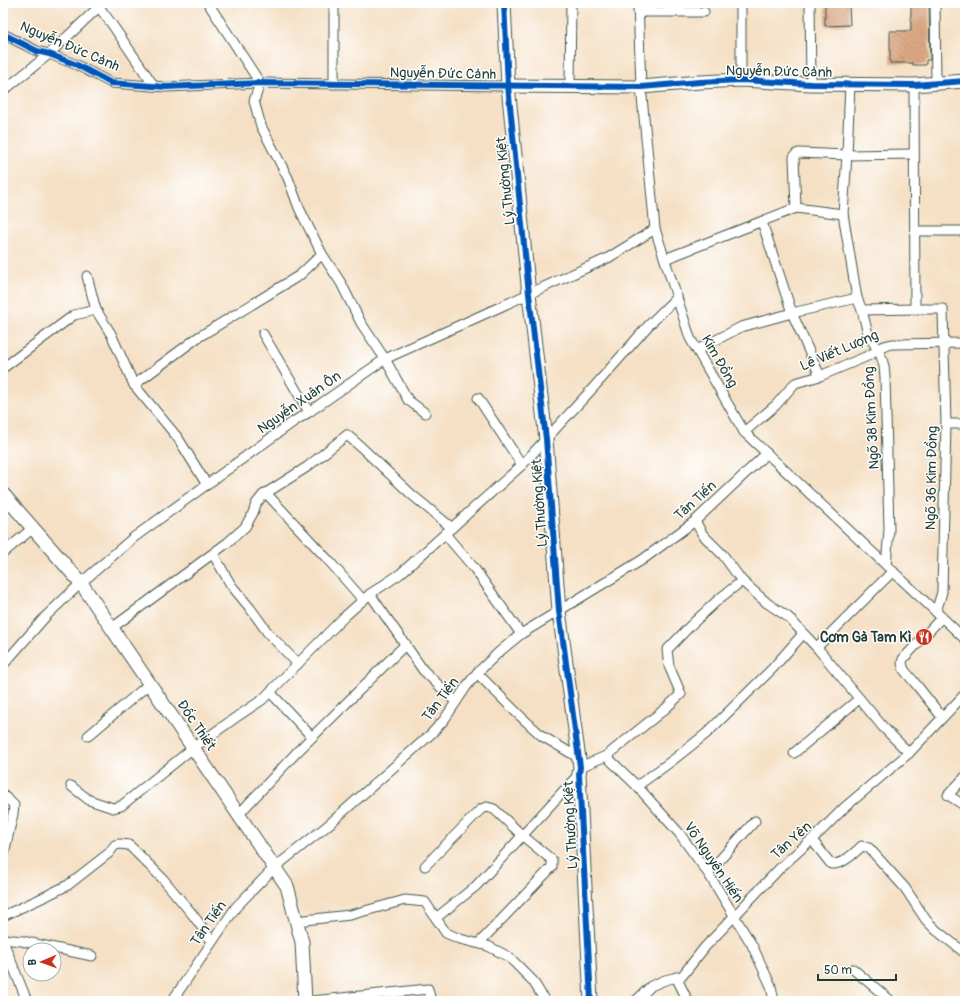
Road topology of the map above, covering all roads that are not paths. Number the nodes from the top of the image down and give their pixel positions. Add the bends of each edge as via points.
1 (208, 3) edge
2 (334, 3) edge
3 (504, 3) edge
4 (571, 3) edge
5 (741, 3) edge
6 (810, 3) edge
7 (934, 3) edge
8 (101, 5) edge
9 (638, 7) edge
10 (704, 12) dead end
11 (3, 34) edge
12 (48, 54) junction
13 (741, 80) junction
14 (965, 81) edge
15 (936, 82) junction
16 (260, 83) junction
17 (334, 84) junction
18 (811, 84) junction
19 (850, 84) junction
20 (914, 85) junction
21 (154, 86) junction
22 (508, 86) junction
23 (570, 86) junction
24 (641, 87) junction
25 (3, 91) edge
26 (914, 154) junction
27 (848, 155) junction
28 (796, 208) junction
29 (843, 214) junction
30 (762, 222) junction
31 (655, 229) junction
32 (914, 231) junction
33 (965, 231) edge
34 (322, 254) junction
35 (665, 259) junction
36 (87, 276) dead end
37 (529, 294) junction
38 (677, 297) junction
39 (857, 298) junction
40 (915, 308) junction
41 (96, 310) junction
42 (862, 310) junction
43 (792, 313) junction
44 (263, 334) dead end
45 (965, 343) edge
46 (944, 344) junction
47 (697, 350) junction
48 (878, 350) junction
49 (385, 359) junction
50 (3, 368) edge
51 (820, 376) junction
52 (134, 385) junction
53 (478, 398) dead end
54 (309, 412) junction
55 (425, 413) dead end
56 (946, 424) junction
57 (965, 424) edge
58 (744, 432) junction
59 (546, 439) junction
60 (767, 453) junction
61 (522, 466) junction
62 (207, 485) junction
63 (266, 493) junction
64 (3, 494) edge
65 (694, 521) junction
66 (34, 528) junction
67 (448, 531) junction
68 (3, 553) edge
69 (213, 554) junction
70 (889, 568) junction
71 (742, 580) junction
72 (81, 583) junction
73 (370, 594) junction
74 (363, 600) junction
75 (559, 611) junction
76 (939, 614) junction
77 (112, 628) junction
78 (521, 634) junction
79 (803, 634) junction
80 (965, 638) edge
81 (406, 644) junction
82 (817, 647) junction
83 (298, 664) junction
84 (3, 665) edge
85 (477, 673) junction
86 (150, 684) junction
87 (270, 692) junction
88 (965, 694) edge
89 (859, 699) junction
90 (456, 702) junction
91 (942, 717) junction
92 (88, 736) dead end
93 (312, 737) junction
94 (193, 748) junction
95 (794, 753) dead end
96 (908, 753) junction
97 (606, 756) junction
98 (579, 766) junction
99 (965, 777) edge
100 (71, 786) dead end
101 (637, 786) junction
102 (3, 795) edge
103 (965, 806) edge
104 (238, 815) junction
105 (755, 821) dead end
106 (523, 836) junction
107 (812, 840) junction
108 (3, 858) edge
109 (425, 866) dead end
110 (274, 868) junction
111 (708, 873) junction
112 (3, 916) edge
113 (734, 916) junction
114 (436, 918) junction
115 (296, 921) junction
116 (3, 940) edge
117 (212, 941) junction
118 (479, 943) junction
119 (965, 953) edge
120 (92, 956) dead end
121 (852, 969) dead end
122 (676, 977) junction
123 (27, 1001) edge
124 (172, 1001) edge
125 (305, 1001) edge
126 (312, 1001) edge
127 (430, 1001) edge
128 (545, 1001) edge
129 (592, 1001) edge
130 (635, 1001) edge
131 (688, 1001) edge
132 (774, 1001) edge
133 (891, 1001) edge

1 - 16 street
2 - 17 street
3 - 22 street, Lý Thường Kiệt
4 - 23 street
5 - 13 street
6 - 18 street
7 - 15 street
8 - 12 street
8 - 21 street
9 - 10 street
9 - 24 street, Kim Đồng
11 - 12 street, Nguyễn Đức Cảnh
12 - 21 street, Nguyễn Đức Cảnh via 111,83
12 - 25 street
13 - 18 street, Nguyễn Đức Cảnh
13 - 24 street, Nguyễn Đức Cảnh
14 - 15 street, Nguyễn Đức Cảnh
15 - 20 street, Nguyễn Đức Cảnh
16 - 17 street, Nguyễn Đức Cảnh
16 - 21 street, Nguyễn Đức Cảnh
16 - 34 street via 254,101 261,126 288,178 299,208
17 - 22 street, Nguyễn Đức Cảnh
18 - 19 street, Nguyễn Đức Cảnh
19 - 20 street, Nguyễn Đức Cảnh
19 - 27 street, Ngõ 38 Kim Đồng
20 - 26 street
22 - 23 street, Nguyễn Đức Cảnh
22 - 37 street, Lý Thường Kiệt
23 - 24 street, Nguyễn Đức Cảnh
24 - 31 street, Kim Đồng
26 - 27 street
26 - 32 street
27 - 28 street via 796,154
27 - 29 street, Ngõ 38 Kim Đồng
28 - 29 street
28 - 30 street
29 - 39 street, Ngõ 38 Kim Đồng
30 - 35 street
30 - 43 street
31 - 35 street, Kim Đồng
31 - 37 street, Nguyễn Xuân Ôn via 608,258
32 - 33 street
32 - 40 street
34 - 49 street via 341,283 361,323
34 - 52 street via 300,275 197,338
35 - 38 street, Kim Đồng
36 - 41 street
37 - 49 street, Nguyễn Xuân Ôn
37 - 59 street, Lý Thường Kiệt
38 - 47 street, Kim Đồng via 690,338
38 - 59 street
39 - 42 street, Ngõ 38 Kim Đồng
39 - 43 street
40 - 42 street
40 - 46 street, Ngõ 36 Kim Đồng via 943,309
41 - 50 street via 74,315
41 - 52 street via 111,334
42 - 48 street, Ngõ 38 Kim Đồng via 868,334
43 - 47 street via 741,327
43 - 51 street
44 - 54 street
45 - 46 street, Lê Viết Lượng
46 - 48 street, Lê Viết Lượng via 892,344
46 - 56 street, Ngõ 36 Kim Đồng
47 - 58 street, Kim Đồng
48 - 51 street, Lê Viết Lượng
48 - 70 street, Ngõ 38 Kim Đồng via 885,376
49 - 54 street, Nguyễn Xuân Ôn
49 - 55 street via 408,400
51 - 58 street, Lê Viết Lượng via 795,383 776,405
52 - 62 street via 178,438
53 - 61 street
54 - 62 street, Nguyễn Xuân Ôn
56 - 57 street
56 - 76 street, Ngõ 36 Kim Đồng via 942,592
58 - 60 street, Kim Đồng
59 - 61 street
59 - 75 street, Lý Thường Kiệt
60 - 65 street, Tân Tiến
60 - 70 street, Kim Đồng
61 - 67 street
62 - 72 street, Nguyễn Xuân Ôn via 133,538
63 - 67 street via 308,467 347,435
63 - 69 street via 256,504 245,527
63 - 74 street
64 - 66 street, Đốc Thiết
65 - 71 street
65 - 75 street, Tân Tiến via 642,560
66 - 68 street
66 - 72 street, Đốc Thiết
67 - 73 street via 400,574
67 - 78 street
69 - 77 street
69 - 83 street via 231,585 268,633
70 - 76 street, Kim Đồng
70 - 82 street
71 - 79 street via 767,603 788,617
71 - 97 street via 667,650 669,666 681,694
72 - 77 street, Đốc Thiết
72 - 84 street, Nguyễn Xuân Ôn via 46,616
73 - 74 street
73 - 81 street
74 - 83 street
75 - 78 street, Tân Tiến
75 - 98 street, Lý Thường Kiệt
76 - 80 street, Kim Đồng
76 - 91 street via 902,663 904,670
77 - 86 street, Đốc Thiết
78 - 85 street, Tân Tiến
79 - 82 street
79 - 101 street via 772,669 707,733
81 - 90 street via 423,670
81 - 93 street
82 - 89 street
83 - 87 street
85 - 90 street, Tân Tiến
85 - 98 street via 542,736
86 - 92 street
86 - 94 street, Đốc Thiết
87 - 93 street
87 - 94 street
88 - 91 street, Tân Yên
89 - 95 street
89 - 96 street
90 - 110 street, Tân Tiến via 432,734 327,826
91 - 96 street, Tân Yên
93 - 104 street
94 - 100 street via 121,806 113,808 89,800
94 - 104 street, Đốc Thiết
96 - 107 street, Tân Yên via 845,807
97 - 98 street
97 - 101 street, Võ Nguyên Hiến
98 - 106 street
98 - 129 street, Lý Thường Kiệt
99 - 103 street via 948,795
101 - 111 street, Võ Nguyên Hiến via 679,833
102 - 108 street via 14,805
104 - 110 street, Đốc Thiết
105 - 111 street
106 - 109 street via 494,809 484,807
106 - 114 street via 476,886
106 - 118 street via 551,858 552,866
107 - 113 street, Tân Yên via 780,868
107 - 119 street via 831,864 842,861 862,846 869,848 905,888 926,920
110 - 115 street, Đốc Thiết via 287,886
110 - 117 street, Tân Tiến via 236,907
111 - 113 street, Võ Nguyên Hiến
112 - 117 street via 68,885 120,844 128,845 163,879
113 - 122 street, Tân Yên via 682,976
113 - 132 street, Võ Nguyên Hiến via 752,945 771,986
114 - 115 street via 425,902 405,900 350,915
114 - 118 street via 446,933
115 - 125 street, Đốc Thiết via 302,942
116 - 120 street via 22,941
116 - 123 street
117 - 124 street, Tân Tiến
118 - 128 street via 509,957 533,981
121 - 133 street
122 - 130 street, Tân Yên via 651,986
122 - 131 street
126 - 127 street via 428,989

